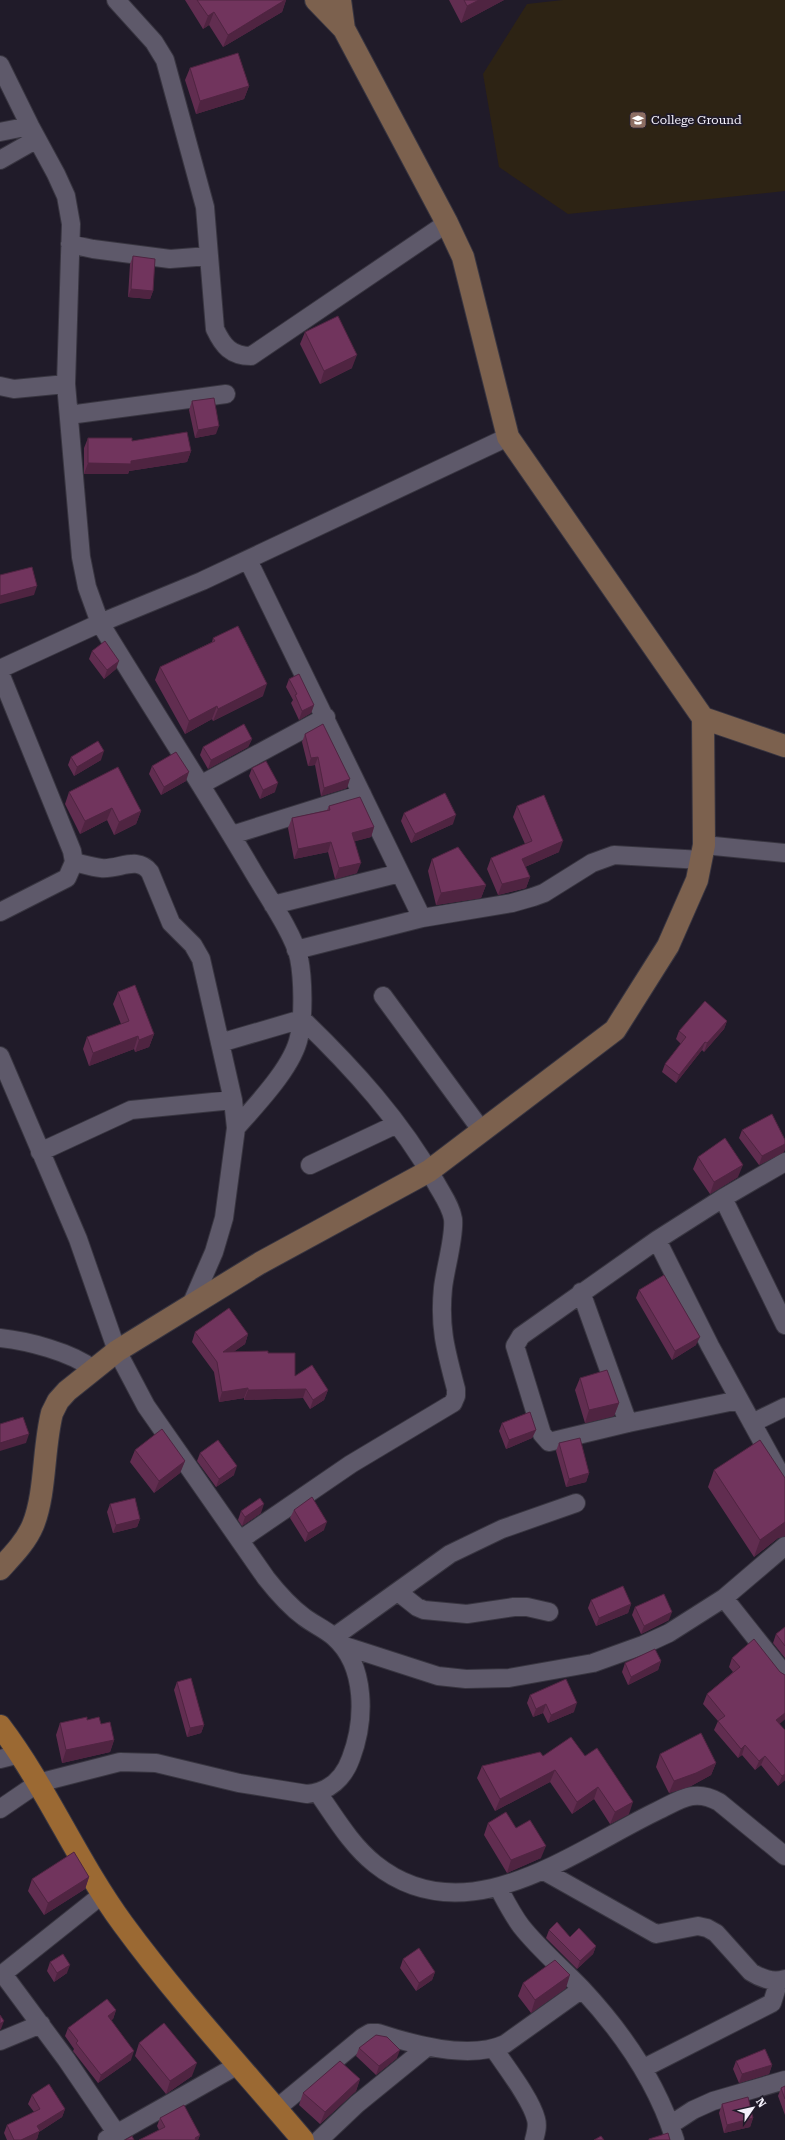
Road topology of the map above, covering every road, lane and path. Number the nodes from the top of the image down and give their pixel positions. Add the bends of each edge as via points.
1 (116, 0) edge
2 (316, 0) edge
3 (340, 0) edge
4 (344, 28) junction
5 (0, 65) edge
6 (0, 132) edge
7 (33, 133) junction
8 (0, 160) edge
9 (447, 223) junction
10 (70, 244) junction
11 (209, 256) junction
12 (66, 384) junction
13 (0, 386) edge
14 (226, 394) dead end
15 (69, 415) junction
16 (508, 437) junction
17 (248, 560) junction
18 (100, 623) junction
19 (0, 669) edge
20 (0, 673) edge
21 (6, 705) edge
22 (326, 717) junction
23 (703, 718) junction
24 (785, 746) edge
25 (202, 784) junction
26 (362, 794) junction
27 (232, 835) junction
28 (703, 853) junction
29 (785, 853) edge
30 (74, 862) junction
31 (400, 873) junction
32 (273, 905) junction
33 (0, 912) edge
34 (422, 918) junction
35 (296, 950) junction
36 (383, 996) dead end
37 (302, 1019) junction
38 (220, 1043) junction
39 (0, 1056) edge
40 (233, 1100) junction
41 (396, 1124) junction
42 (236, 1128) junction
43 (482, 1131) junction
44 (40, 1152) junction
45 (785, 1162) edge
46 (310, 1165) dead end
47 (429, 1171) junction
48 (723, 1198) junction
49 (657, 1240) junction
50 (581, 1292) junction
51 (191, 1306) junction
52 (785, 1325) edge
53 (0, 1337) edge
54 (117, 1351) junction
55 (93, 1369) junction
56 (739, 1400) junction
57 (785, 1407) edge
58 (628, 1423) junction
59 (752, 1423) junction
60 (785, 1483) edge
61 (576, 1503) dead end
62 (240, 1540) junction
63 (785, 1546) edge
64 (0, 1569) edge
65 (398, 1592) junction
66 (724, 1598) junction
67 (548, 1612) dead end
68 (338, 1641) junction
69 (785, 1675) edge
70 (0, 1726) edge
71 (11, 1753) edge
72 (38, 1783) junction
73 (318, 1793) junction
74 (0, 1809) edge
75 (785, 1856) edge
76 (544, 1872) junction
77 (498, 1887) junction
78 (103, 1894) junction
79 (2, 1975) edge
80 (782, 1980) edge
81 (582, 1989) junction
82 (41, 2024) junction
83 (0, 2041) edge
84 (427, 2046) junction
85 (494, 2049) junction
86 (238, 2065) junction
87 (644, 2068) junction
88 (785, 2080) edge
89 (276, 2109) junction
90 (672, 2133) edge
91 (111, 2137) edge
92 (302, 2139) edge
93 (534, 2140) edge

1 - 11 street via 154,42 165,60 205,207
2 - 4 main road
3 - 4 main road
4 - 9 main road
5 - 7 street
6 - 7 street
7 - 8 street
7 - 10 street via 66,196 71,224
9 - 11 street via 251,356 240,356 230,352 215,329
9 - 16 main road via 463,257
10 - 11 street via 170,259
10 - 12 street
12 - 13 street via 14,389
12 - 15 street
14 - 15 street
15 - 18 street via 81,557 87,587
16 - 17 street
16 - 23 main road
17 - 18 street
17 - 22 street
18 - 19 street
18 - 25 street
20 - 21 street
21 - 30 street via 72,851
22 - 25 street
22 - 26 street
23 - 24 main road
23 - 28 main road
25 - 27 street
26 - 27 street
26 - 31 street
27 - 32 street
28 - 29 street
28 - 34 street via 614,855 592,863 533,897
28 - 43 main road via 697,880 668,946 615,1030
30 - 33 street via 67,878
30 - 38 street via 102,868 136,863 146,866 171,923 193,945 201,959
31 - 32 street
31 - 34 street
32 - 35 street
34 - 35 street
35 - 37 street via 299,959
36 - 43 street
37 - 38 street
37 - 41 street via 348,1064
37 - 42 street via 294,1054 266,1093
38 - 40 street
39 - 44 street
40 - 42 street
40 - 44 street via 131,1110
41 - 46 street
41 - 47 street
42 - 51 street via 224,1218 214,1252
43 - 47 main road
44 - 54 street via 78,1239
45 - 48 street
47 - 51 main road via 260,1263
47 - 62 street via 448,1204 453,1220 443,1287 441,1322 456,1390 453,1403 351,1464
48 - 49 street
48 - 52 street
49 - 50 street
49 - 56 street
50 - 58 street
50 - 58 street via 521,1336 515,1346 542,1434 546,1440 554,1442
51 - 54 main road
53 - 55 street via 73,1356
54 - 55 main road
54 - 62 street via 146,1406
55 - 64 main road via 67,1391 52,1413 39,1504 33,1525 24,1541
56 - 58 street
56 - 59 street
57 - 59 street
59 - 60 street
61 - 65 street via 486,1536 450,1554
62 - 68 street via 285,1601
63 - 66 street
65 - 67 street via 424,1610 467,1614 527,1607
65 - 68 street
66 - 68 street via 669,1633 643,1645 593,1663 509,1678 466,1680 438,1676
66 - 69 street
68 - 73 street via 353,1665 358,1680 361,1702 357,1740 343,1774 328,1789
70 - 71 main road
71 - 72 main road
72 - 73 street via 105,1765 136,1762 156,1763 240,1783 307,1794
72 - 74 street
72 - 78 main road
73 - 77 street via 356,1845 388,1873 421,1888 446,1893
75 - 76 street via 718,1802 708,1796 699,1795 682,1799 622,1828
76 - 77 street
76 - 80 street via 656,1934 698,1926 707,1928 716,1933 751,1972 769,1980
77 - 81 street via 520,1925
78 - 79 street
78 - 86 main road via 123,1923
79 - 82 street
80 - 87 street via 772,2003
81 - 85 street via 505,2044
81 - 87 street via 612,2023
82 - 83 street
82 - 91 street
84 - 85 street via 461,2050
84 - 89 street via 370,2033
84 - 92 street via 358,2104
85 - 93 street via 536,2118
86 - 89 main road
86 - 91 street
87 - 90 street
88 - 90 street via 708,2103
89 - 92 main road

